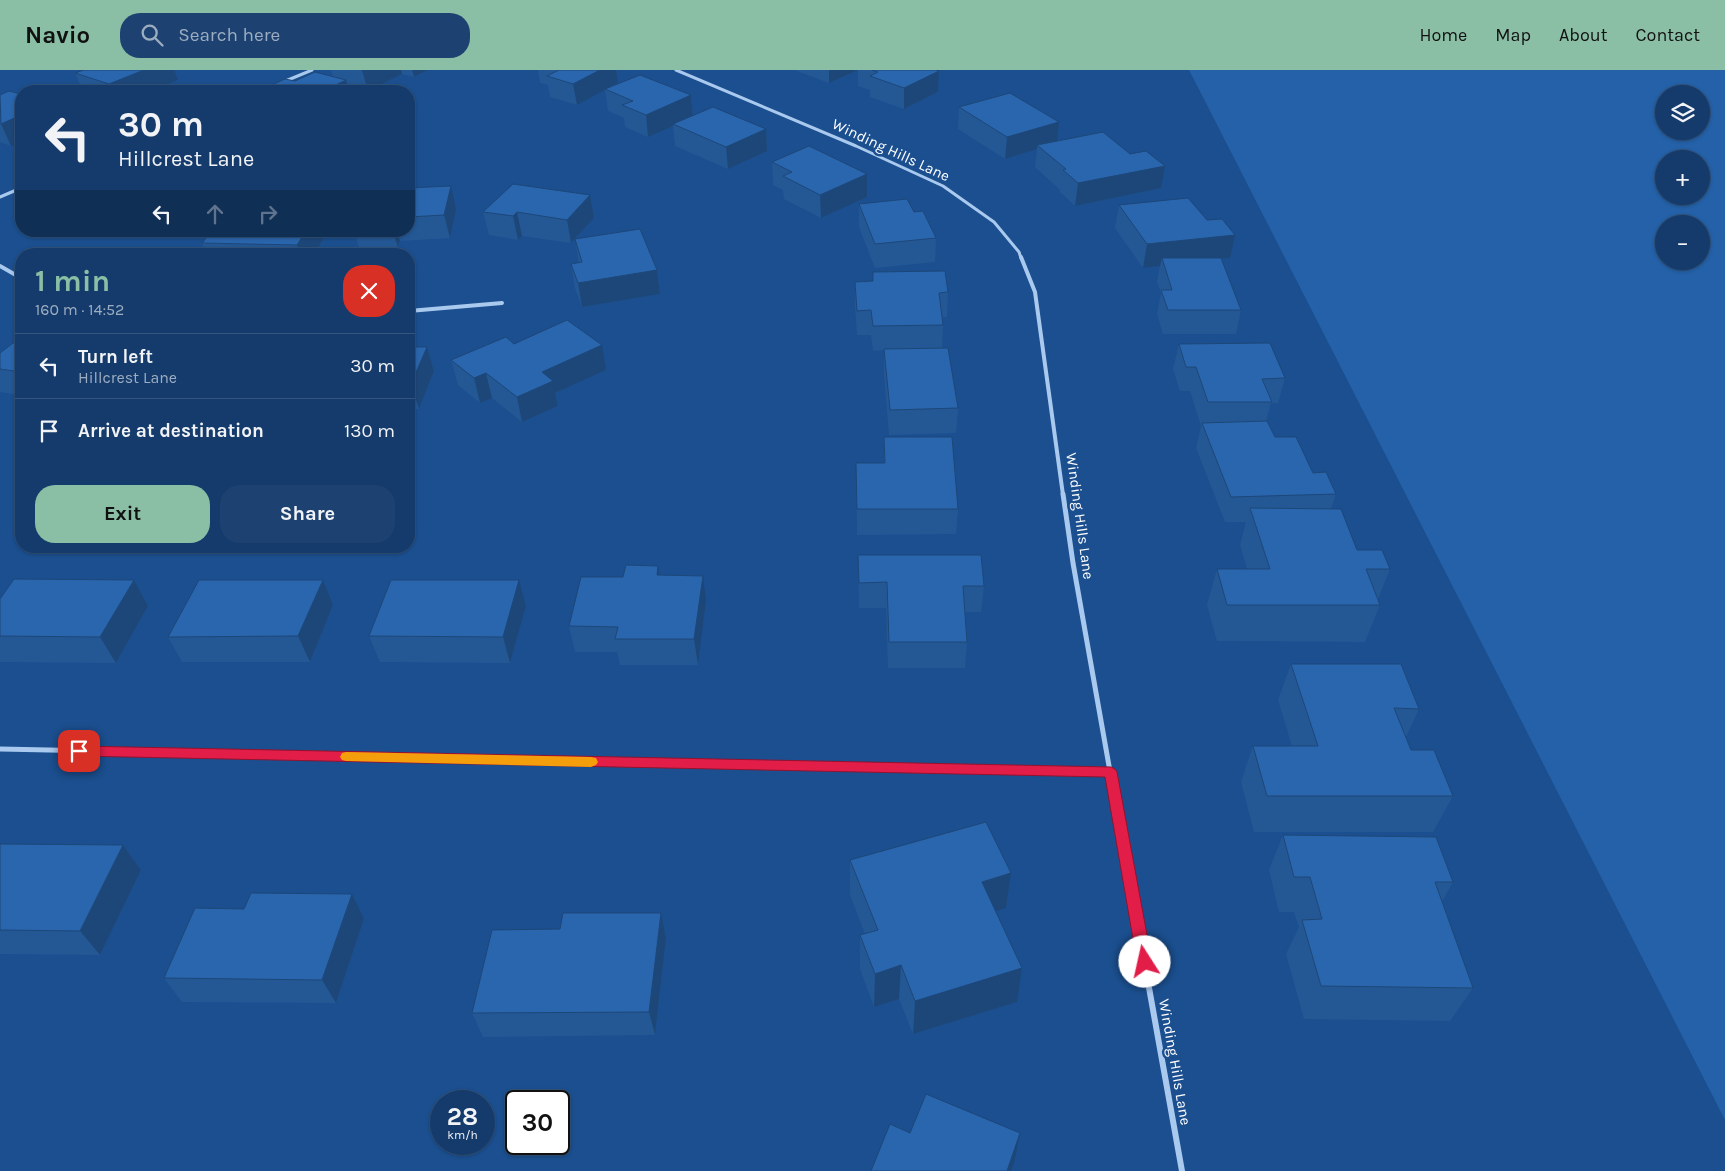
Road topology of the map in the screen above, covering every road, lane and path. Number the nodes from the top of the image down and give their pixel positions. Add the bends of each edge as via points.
1 (312, 70) edge
2 (676, 70) edge
3 (277, 84) edge
4 (15, 191) edge
5 (0, 197) edge
6 (0, 266) edge
7 (15, 275) edge
8 (502, 303) dead end
9 (415, 310) edge
10 (0, 749) edge
11 (1111, 772) junction
12 (1182, 1171) edge

1 - 3 street
2 - 11 street, Winding Hills Lane via 943,186 994,222 1019,252 1035,292 1073,563
4 - 5 street
6 - 7 street
8 - 9 street
10 - 11 street
11 - 12 street, Winding Hills Lane

